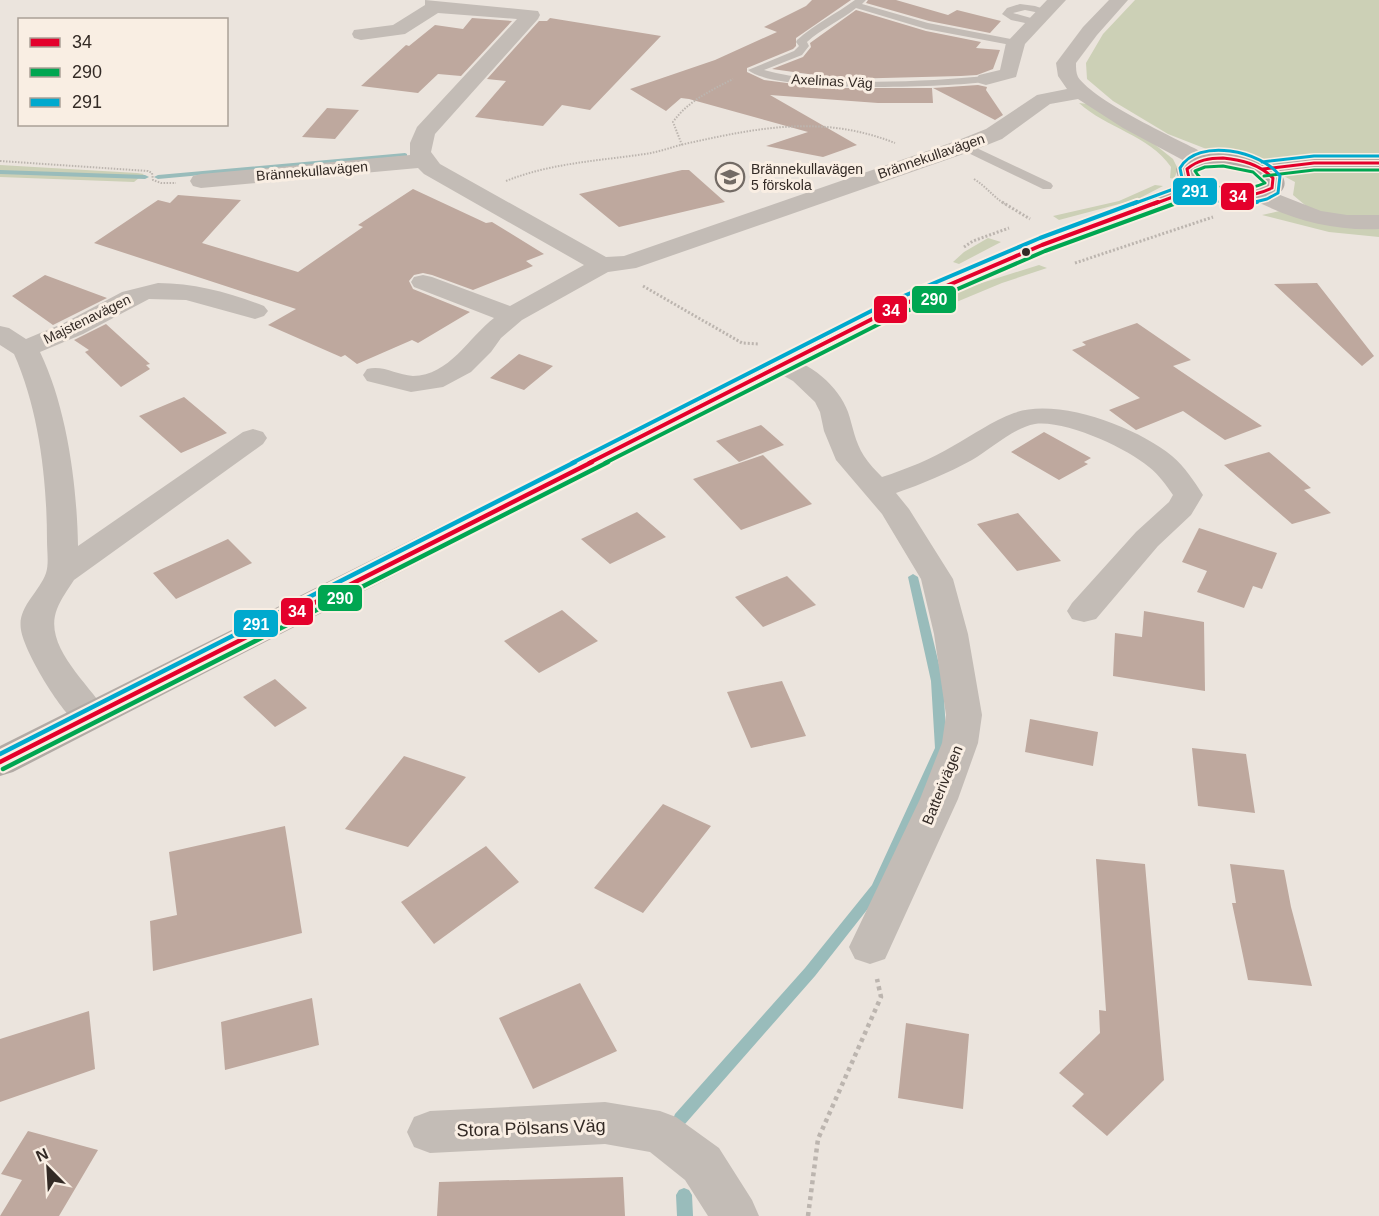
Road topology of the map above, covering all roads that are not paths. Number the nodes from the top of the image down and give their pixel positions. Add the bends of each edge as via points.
1 (1119, 0) edge
2 (858, 2) edge
3 (434, 4) edge
4 (1044, 12) edge
5 (1095, 26) junction
6 (361, 34) dead end
7 (1016, 43) junction
8 (986, 79) joint
9 (1082, 92) junction
10 (964, 146) junction
11 (1200, 160) junction
12 (422, 161) junction
13 (1379, 163) edge
14 (1263, 169) junction
15 (201, 181) road end
16 (1047, 186) dead end
17 (1200, 187) junction
18 (1260, 194) junction
19 (1379, 222) edge
20 (602, 265) junction
21 (423, 282) dead end
22 (255, 311) dead end
23 (513, 315) junction
24 (0, 334) edge
25 (26, 349) junction
26 (773, 354) junction
27 (377, 375) dead end
28 (253, 438) dead end
29 (877, 489) junction
30 (62, 573) junction
31 (1084, 611) dead end
32 (90, 715) junction
33 (0, 762) edge
34 (870, 947) road end
35 (430, 1132) dead end
36 (735, 1216) edge

1 - 5 street
2 - 7 lane, Axelinas Väg via 926,26
2 - 8 lane, Axelinas Väg via 801,42 804,46 798,53 753,70 780,78 829,82 924,84
3 - 6 street via 398,30
3 - 12 street via 531,15 425,132 419,143
4 - 5 street, Axelinas Väg
4 - 7 street, Axelinas Väg
5 - 9 street via 1066,63 1068,78
7 - 8 street, Axelinas Väg via 1009,73
9 - 10 street, Brännekullavägen via 1044,99 994,134
9 - 11 street
10 - 16 lane
10 - 20 street, Brännekullavägen via 627,263
11 - 14 main road via 1232,159
11 - 17 main road via 1188,166 1186,172 1191,182
12 - 15 street, Brännekullavägen
12 - 20 street
13 - 14 main road via 1314,163
14 - 18 main road via 1274,182 1272,188
17 - 18 main road via 1230,196
17 - 26 main road via 980,269 897,307
18 - 19 street via 1289,210 1322,219
20 - 23 street, Brännekullavägen
21 - 23 street
22 - 25 street, Majstenavägen via 232,302 166,289 146,292
23 - 27 street, Brännekullavägen via 461,366 433,381 411,384
24 - 25 street, Majstenavägen
25 - 30 street, Majstenavägen via 47,416 60,483
26 - 29 street, Batterivägen via 827,398 845,450
26 - 32 main road
28 - 30 street, Majstenavägen
29 - 31 street via 927,471 1034,416 1076,423 1154,456 1174,473 1188,495
29 - 34 street, Batterivägen via 894,509 937,579 951,634 964,715 960,743 939,799
30 - 32 street, Majstenavägen via 40,609 37,629 47,656
32 - 33 main road
35 - 36 street, Stora Pölsans Väg via 605,1123 660,1132 702,1164

